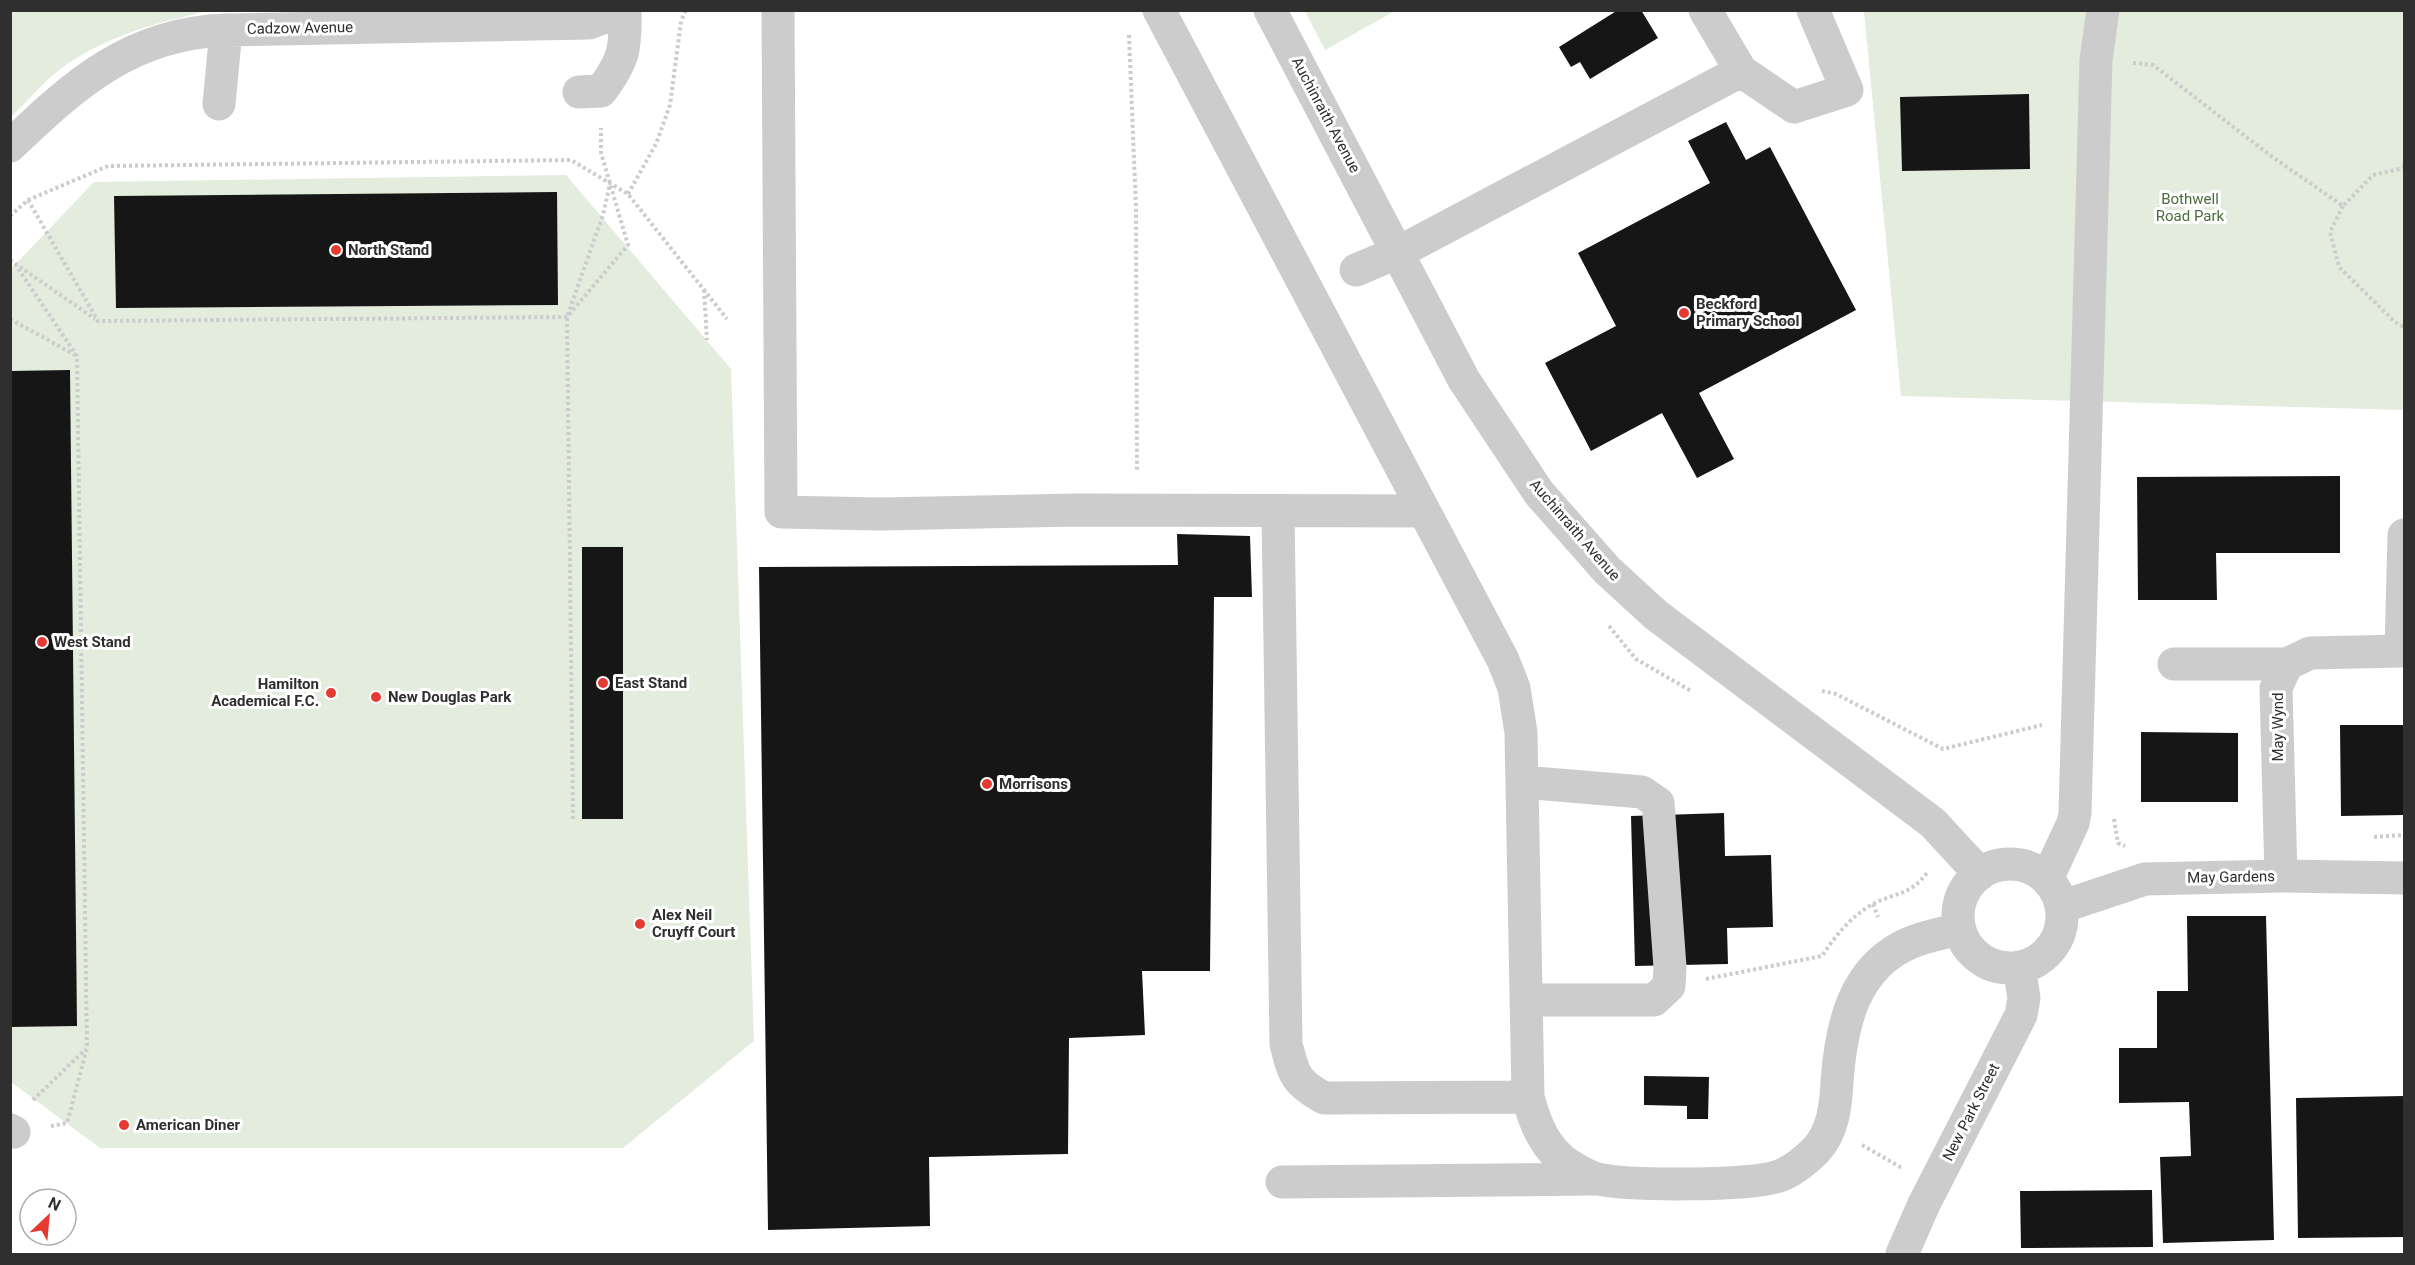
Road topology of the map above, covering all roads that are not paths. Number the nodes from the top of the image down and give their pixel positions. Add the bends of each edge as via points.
1 (624, 10) edge
2 (778, 10) edge
3 (1159, 10) edge
4 (1270, 10) edge
5 (1705, 10) edge
6 (1813, 10) edge
7 (2103, 10) edge
8 (226, 30) junction
9 (1741, 71) junction
10 (590, 92) road end
11 (219, 104) dead end
12 (10, 146) edge
13 (1399, 252) junction
14 (1356, 270) dead end
15 (1278, 512) junction
16 (1424, 512) junction
17 (2404, 535) edge
18 (2403, 651) edge
19 (2174, 664) dead end
20 (2287, 664) junction
21 (1522, 782) junction
22 (1980, 874) junction
23 (2281, 876) junction
24 (2404, 878) edge
25 (2054, 893) junction
26 (1960, 929) junction
27 (2019, 967) junction
28 (1526, 1000) junction
29 (1528, 1097) junction
30 (1596, 1179) junction
31 (1282, 1182) dead end
32 (1902, 1254) edge

1 - 8 street, Cadzow Avenue via 589,22
1 - 10 street via 626,46 620,66
2 - 15 street via 781,512
3 - 16 street
4 - 13 street, Auchinraith Avenue
5 - 9 street
6 - 9 street via 1847,90 1794,107
7 - 25 street via 2096,60 2079,722 2073,823
8 - 11 street
8 - 12 street, Cadzow Avenue via 187,34 128,54 64,94
9 - 13 street
13 - 14 street
13 - 22 street, Auchinraith Avenue via 1464,380 1539,493 1607,570 1656,615 1933,823
15 - 16 street
15 - 29 street via 1286,1044 1292,1068 1303,1086 1324,1098
16 - 21 street via 1514,688 1521,733
17 - 18 street
18 - 20 street via 2310,653
19 - 20 street
20 - 23 street, May Wynd via 2276,688
21 - 28 street
21 - 28 street via 1642,792 1658,802 1669,986 1654,1000
22 - 25 street via 2014,864 2037,872
22 - 26 street via 1971,882 1960,904
23 - 24 street, May Gardens
23 - 25 street, May Gardens via 2145,879
25 - 27 street via 2060,930 2056,941 2041,958
26 - 27 street via 1968,946 1982,959 2006,968
26 - 30 street via 1911,942 1875,968 1858,990 1846,1014 1831,1126 1802,1163 1779,1175 1756,1180
27 - 32 street, New Park Street via 2024,998 2021,1015
28 - 29 street
29 - 30 street via 1535,1124 1549,1147 1569,1165
30 - 31 street

